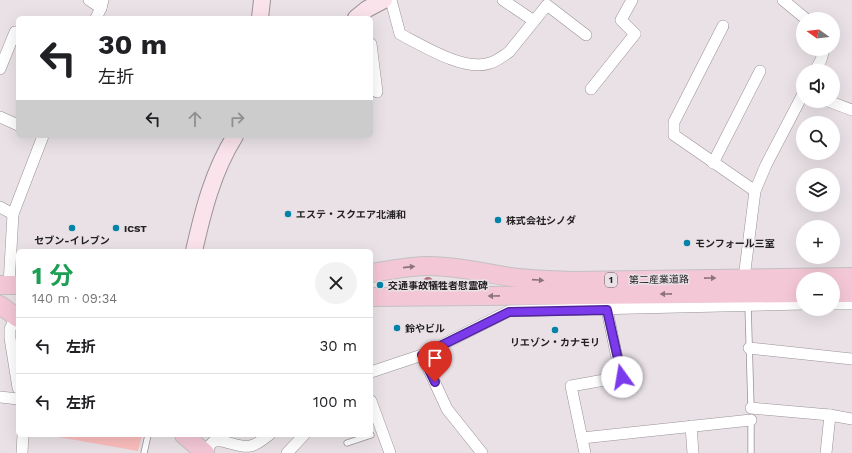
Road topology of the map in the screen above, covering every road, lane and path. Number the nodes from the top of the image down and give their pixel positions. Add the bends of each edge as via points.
1 (89, 0) edge
2 (262, 0) edge
3 (384, 0) edge
4 (391, 0) edge
5 (503, 0) edge
6 (632, 0) edge
7 (783, 0) edge
8 (100, 9) edge
9 (798, 12) edge
10 (364, 15) edge
11 (260, 16) edge
12 (534, 21) junction
13 (723, 26) dead end
14 (16, 32) edge
15 (586, 35) dead end
16 (373, 60) edge
17 (0, 69) edge
18 (760, 71) dead end
19 (591, 89) dead end
20 (377, 92) dead end
21 (840, 106) edge
22 (796, 107) edge
23 (852, 110) edge
24 (0, 117) edge
25 (16, 124) edge
26 (42, 138) edge
27 (234, 138) edge
28 (713, 163) junction
29 (755, 191) junction
30 (0, 207) edge
31 (13, 214) junction
32 (195, 249) edge
33 (373, 273) edge
34 (852, 277) edge
35 (744, 278) junction
36 (9, 285) edge
37 (796, 293) edge
38 (840, 293) edge
39 (852, 294) edge
40 (373, 297) edge
41 (0, 301) edge
42 (796, 304) edge
43 (840, 304) edge
44 (852, 304) edge
45 (0, 305) edge
46 (748, 305) junction
47 (607, 310) junction
48 (16, 311) edge
49 (16, 312) edge
50 (16, 314) edge
51 (749, 348) junction
52 (422, 355) junction
53 (852, 358) edge
54 (373, 371) edge
55 (16, 376) edge
56 (0, 397) edge
57 (16, 400) edge
58 (373, 406) edge
59 (751, 408) junction
60 (830, 415) junction
61 (852, 419) edge
62 (751, 420) junction
63 (691, 426) junction
64 (382, 431) junction
65 (373, 434) edge
66 (23, 437) edge
67 (148, 437) edge
68 (186, 437) edge
69 (266, 437) edge
70 (302, 437) edge
71 (365, 437) edge
72 (224, 438) edge
73 (582, 438) junction
74 (347, 443) dead end
75 (22, 453) edge
76 (144, 453) edge
77 (206, 453) edge
78 (287, 453) edge
79 (390, 453) edge
80 (482, 453) edge
81 (585, 453) edge
82 (693, 453) edge
83 (751, 453) edge
84 (826, 453) edge

1 - 8 street
2 - 11 street
3 - 10 street
4 - 12 street via 400,34 457,62 470,64 489,64 502,57
5 - 12 street
6 - 19 street via 621,20 635,34
7 - 9 street
12 - 15 street via 547,5
13 - 28 street via 674,122 674,136
14 - 17 street via 14,32
16 - 20 street
18 - 28 street
21 - 23 street
22 - 29 street
24 - 25 street
26 - 31 street
27 - 32 street via 213,178
28 - 29 street
29 - 35 street
30 - 31 street
31 - 36 street
33 -> 35 main road, 第二産業道路 / 1 via 428,266 540,280
34 - 35 main road, 第二産業道路 / 1
37 -> 40 main road, 第二産業道路 / 1
38 - 39 main road
41 - 48 main road
42 - 46 street
43 - 44 street
45 - 49 main road
46 - 47 street
46 - 51 lane
47 - 52 street via 509,312
47 - 73 street via 622,377 572,386
50 - 55 street via 10,329
51 - 53 street
51 - 59 lane
52 - 54 street
52 - 80 street via 447,409
56 - 57 street
58 - 64 street
59 - 60 street
59 - 62 lane
60 - 61 street
60 - 84 street
62 - 63 street
62 - 83 lane
63 - 73 street
63 - 82 street
64 - 65 lane
64 - 79 street
66 - 75 street
67 - 76 lane
68 - 77 main road
69 - 72 street via 258,443 242,447
70 - 78 street
71 - 74 lane
72 - 77 street via 212,443
73 - 81 street

